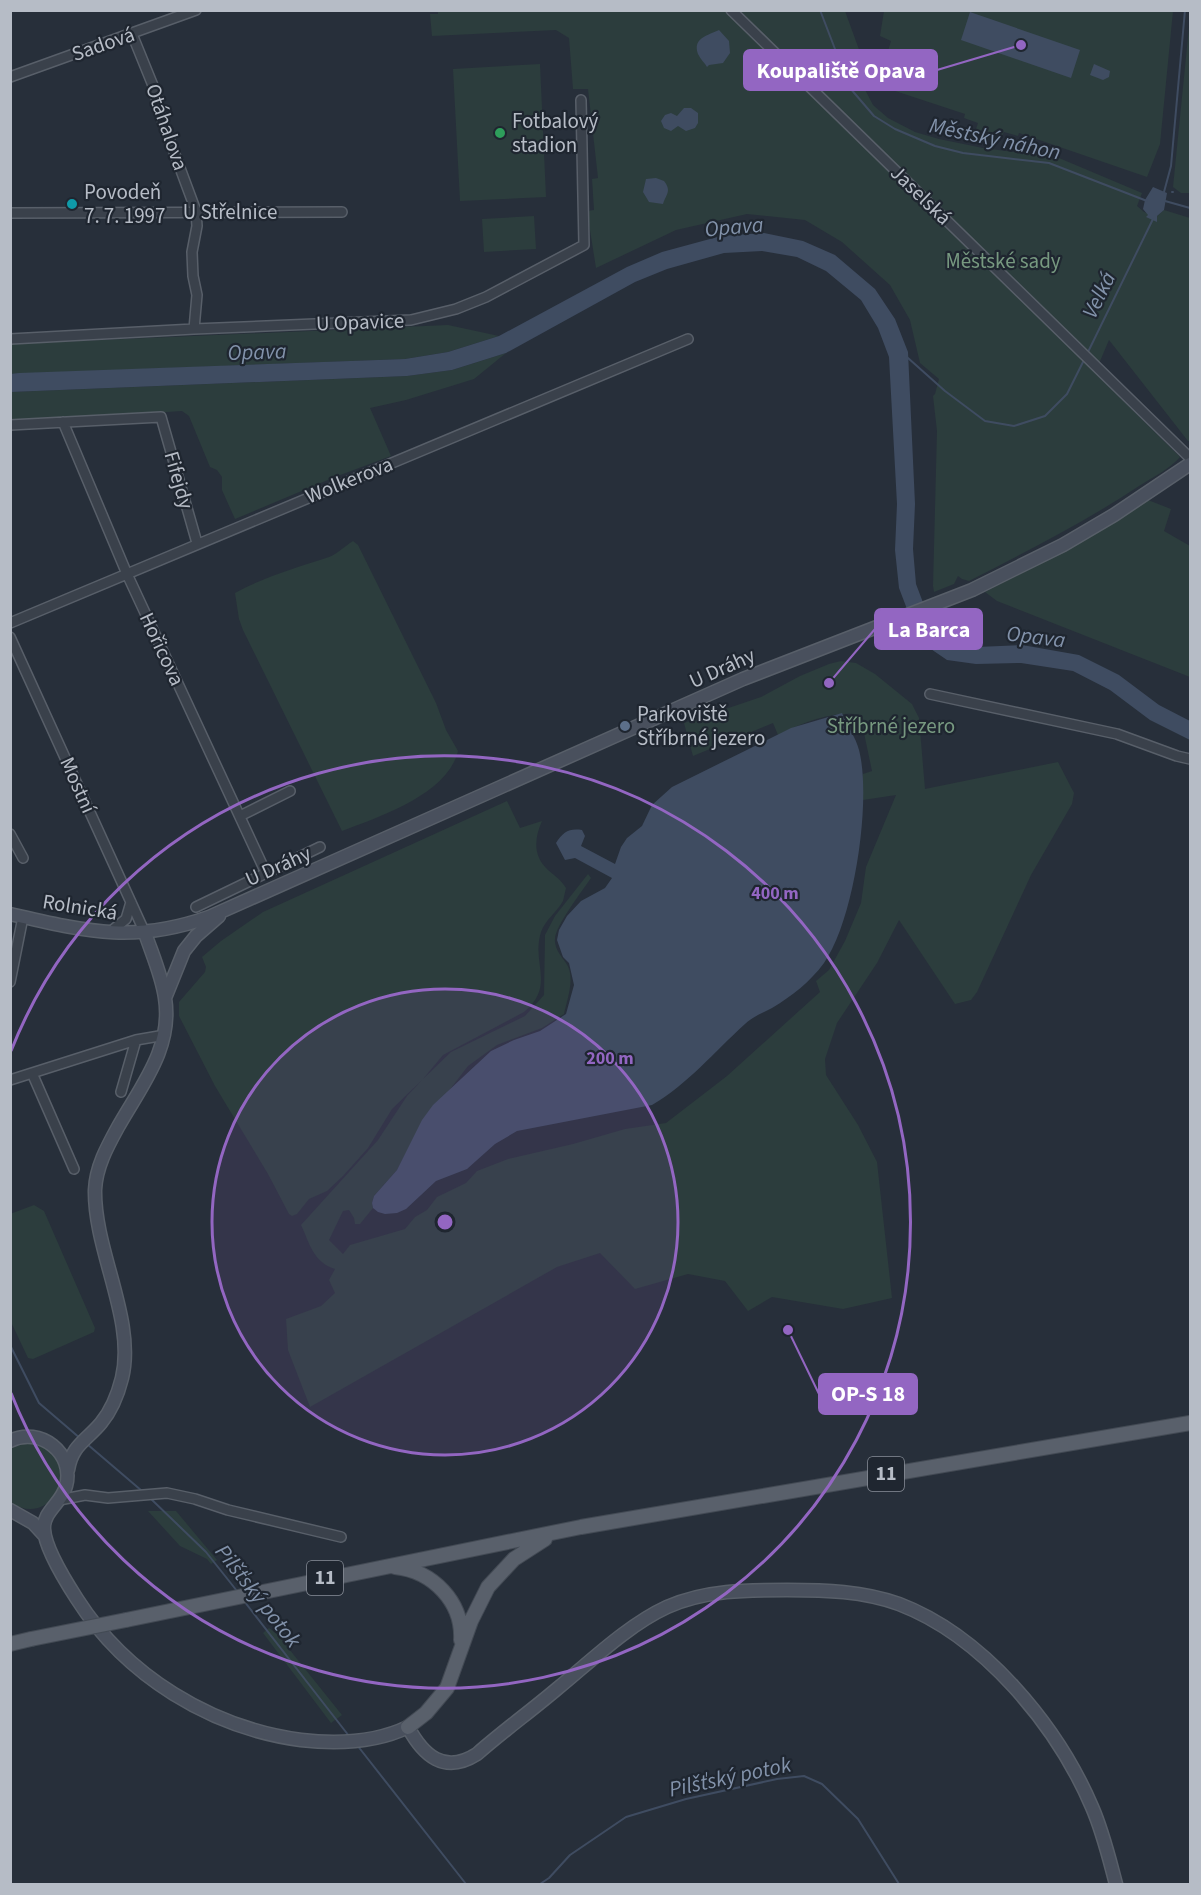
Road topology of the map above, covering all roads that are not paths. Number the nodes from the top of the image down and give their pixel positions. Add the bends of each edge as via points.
1 (196, 10) edge
2 (731, 10) edge
3 (132, 34) junction
4 (10, 76) edge
5 (581, 100) dead end
6 (196, 211) junction
7 (342, 212) dead end
8 (10, 213) edge
9 (194, 328) junction
10 (10, 339) edge
11 (688, 339) dead end
12 (63, 422) junction
13 (10, 425) edge
14 (1189, 460) edge
15 (197, 543) junction
16 (127, 574) junction
17 (10, 623) edge
18 (10, 637) edge
19 (930, 694) dead end
20 (1191, 759) edge
21 (290, 791) dead end
22 (240, 816) junction
23 (10, 834) edge
24 (320, 847) dead end
25 (23, 858) dead end
26 (266, 873) junction
27 (131, 902) junction
28 (196, 907) dead end
29 (228, 909) junction
30 (10, 914) edge
31 (23, 917) junction
32 (109, 933) junction
33 (145, 933) junction
34 (10, 982) edge
35 (165, 998) junction
36 (165, 1035) junction
37 (136, 1040) junction
38 (32, 1073) junction
39 (10, 1080) edge
40 (121, 1092) dead end
41 (74, 1169) dead end
42 (1191, 1423) edge
43 (10, 1430) edge
44 (26, 1437) junction
45 (10, 1441) edge
46 (53, 1445) junction
47 (76, 1446) junction
48 (68, 1474) junction
49 (85, 1495) junction
50 (56, 1503) junction
51 (13, 1511) edge
52 (581, 1527) junction
53 (45, 1537) junction
54 (341, 1537) dead end
55 (384, 1567) junction
56 (10, 1643) edge
57 (460, 1651) junction
58 (408, 1726) junction
59 (1116, 1884) edge

1 - 3 street, Sadová
2 - 14 street, Jaselská
3 - 4 street, Sadová
3 - 6 street, Otáhalova
5 - 9 street, U Opavice via 584,245 476,301 411,320
6 - 7 street, U Střelnice
6 - 8 street, U Střelnice
6 - 9 street, Otáhalova via 192,252 197,296
9 - 10 street, U Opavice
11 - 15 street, Wolkerova
12 - 13 street
12 - 15 street, Fifejdy via 161,417
12 - 16 street, Hořicova
14 - 29 street, U Dráhy via 1114,515 967,592 743,679
15 - 16 street, Wolkerova
16 - 17 street, Wolkerova
16 - 22 street, Hořicova
18 - 27 street, Mostní
19 - 20 street via 1117,734
21 - 22 street
22 - 26 street, Hořicova
23 - 25 street
24 - 26 street
26 - 28 street
27 - 32 street via 126,919
27 - 33 street, Mostní
29 - 33 street, U Dráhy via 174,929
29 - 35 street, U Dráhy via 183,951
30 - 31 street, Rolnická
31 - 32 street, Rolnická
31 - 34 street
32 - 33 street, Rolnická
33 - 35 street, U Dráhy
35 - 36 street, U Dráhy
36 - 37 street
36 - 47 street, U Dráhy via 152,1069 99,1166 95,1188 98,1223 121,1325 124,1362 110,1410
37 - 38 street
37 - 40 street
38 - 39 street
38 - 41 street
42 - 52 main road, 11
43 - 44 street
44 - 45 street
44 - 46 street via 40,1438
46 - 47 street
46 - 48 street via 60,1452
47 - 48 street via 69,1459
48 - 49 street
48 - 50 street via 64,1493
49 - 50 street
49 - 54 street via 182,1495
50 - 51 street via 35,1514
50 - 53 street via 44,1522
51 - 53 street via 33,1523
52 - 55 main road, 11
52 - 57 main road via 540,1542 505,1568 481,1598
53 - 58 street via 90,1617 119,1650 159,1685 198,1708 245,1728 292,1738 345,1742 390,1734
55 - 56 main road, 11, bridge
55 - 57 main road via 417,1572 444,1592 459,1619
57 - 58 main road via 451,1680 438,1700
58 - 59 street via 418,1745 434,1759 465,1761 628,1631 666,1608 715,1593 753,1590 835,1590 866,1595 898,1604 956,1634 1026,1701 1060,1746 1083,1787

